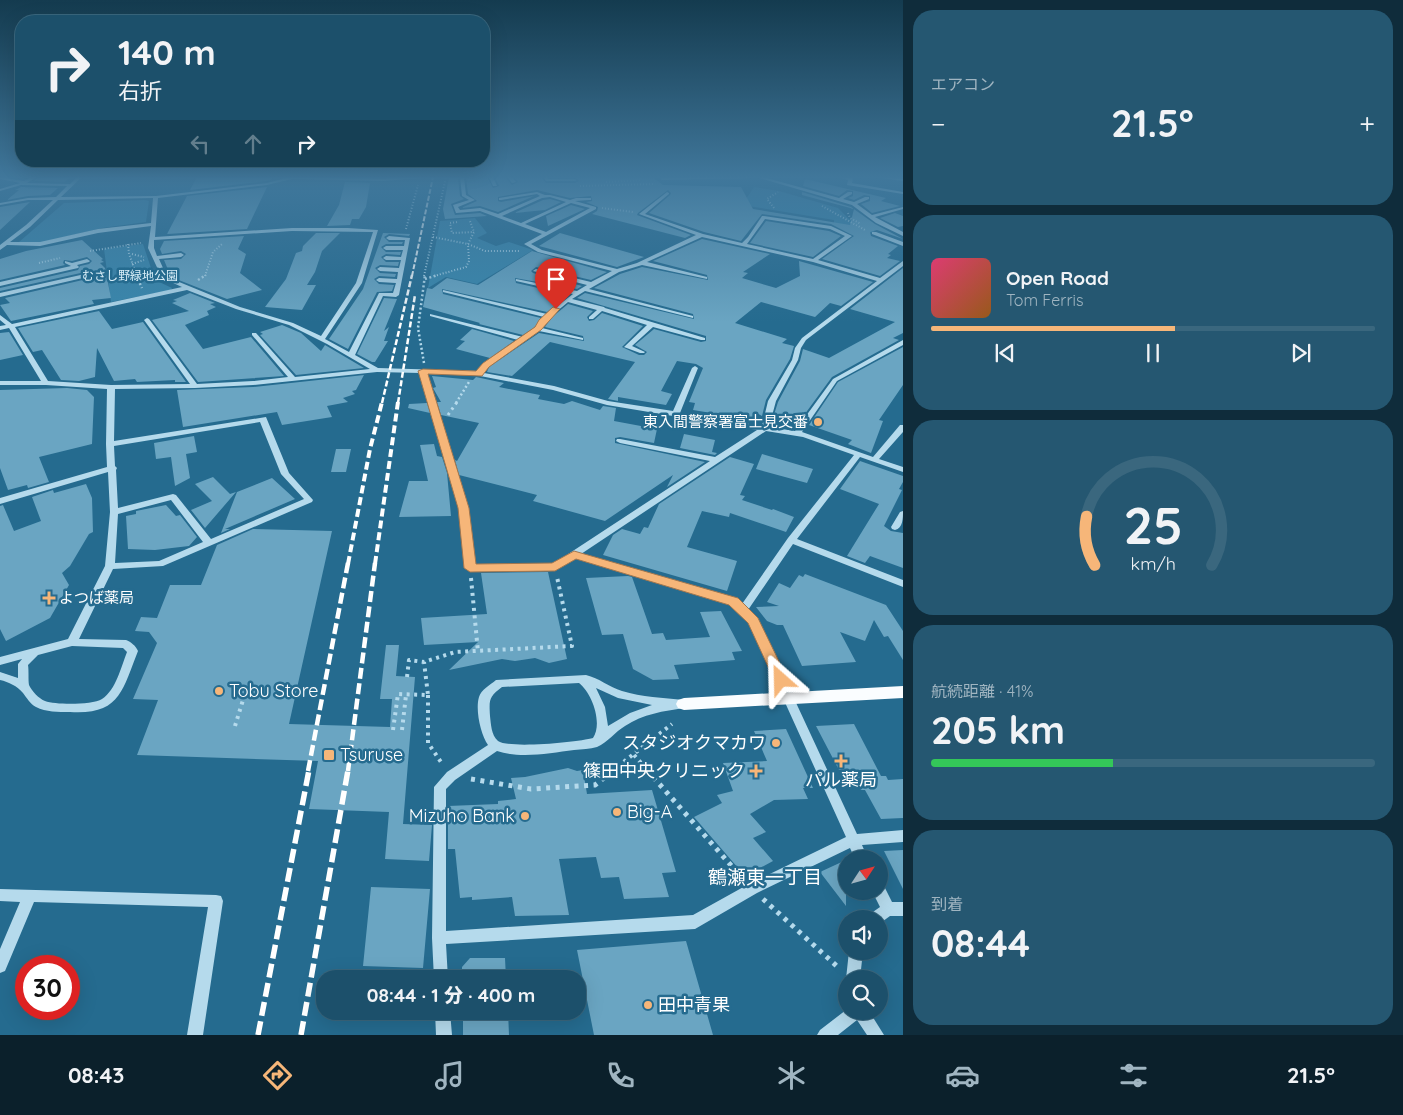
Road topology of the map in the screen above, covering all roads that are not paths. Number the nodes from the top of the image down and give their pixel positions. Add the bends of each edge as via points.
1 (28, 225) edge
2 (142, 225) edge
3 (152, 225) edge
4 (520, 225) edge
5 (559, 225) edge
6 (673, 225) edge
7 (758, 225) edge
8 (815, 225) edge
9 (886, 225) edge
10 (544, 233) junction
11 (874, 233) road end
12 (903, 234) edge
13 (701, 235) junction
14 (389, 238) dead end
15 (151, 240) junction
16 (7, 244) junction
17 (903, 244) edge
18 (742, 245) junction
19 (0, 248) edge
20 (386, 248) dead end
21 (406, 248) junction
22 (181, 255) dead end
23 (154, 258) junction
24 (386, 258) dead end
25 (404, 259) junction
26 (64, 260) road end
27 (87, 261) dead end
28 (814, 261) junction
29 (642, 263) junction
30 (903, 263) edge
31 (74, 264) junction
32 (380, 269) dead end
33 (401, 270) junction
34 (536, 271) dead end
35 (617, 271) junction
36 (85, 276) dead end
37 (705, 278) dead end
38 (379, 280) dead end
39 (518, 280) dead end
40 (881, 280) junction
41 (399, 281) junction
42 (0, 284) edge
43 (592, 284) junction
44 (185, 287) junction
45 (445, 291) dead end
46 (582, 291) junction
47 (0, 295) edge
48 (567, 300) junction
49 (602, 308) junction
50 (432, 315) dead end
51 (548, 316) junction
52 (0, 317) edge
53 (691, 317) dead end
54 (591, 318) dead end
55 (147, 320) dead end
56 (651, 325) junction
57 (11, 326) junction
58 (0, 328) edge
59 (538, 329) junction
60 (254, 334) dead end
61 (322, 339) junction
62 (524, 339) junction
63 (581, 339) dead end
64 (703, 340) dead end
65 (903, 342) edge
66 (642, 352) dead end
67 (351, 355) junction
68 (695, 368) dead end
69 (377, 370) junction
70 (423, 371) junction
71 (477, 374) junction
72 (293, 379) junction
73 (0, 383) edge
74 (46, 383) junction
75 (195, 386) junction
76 (111, 387) junction
77 (676, 414) junction
78 (903, 426) edge
79 (765, 428) junction
80 (798, 434) junction
81 (620, 440) dead end
82 (110, 444) junction
83 (860, 454) junction
84 (717, 460) junction
85 (875, 460) junction
86 (113, 468) junction
87 (903, 470) edge
88 (0, 501) edge
89 (114, 512) junction
90 (903, 514) edge
91 (895, 527) dead end
92 (791, 540) junction
93 (209, 543) junction
94 (574, 555) junction
95 (110, 566) junction
96 (903, 584) edge
97 (743, 610) junction
98 (72, 642) junction
99 (37, 652) junction
100 (0, 661) edge
101 (0, 676) edge
102 (579, 679) junction
103 (24, 687) junction
104 (903, 692) edge
105 (789, 698) junction
106 (684, 704) junction
107 (600, 740) junction
108 (496, 746) junction
109 (903, 836) edge
110 (853, 840) junction
111 (858, 850) edge
112 (0, 895) edge
113 (30, 895) junction
114 (884, 900) edge
115 (888, 909) joint
116 (903, 909) edge
117 (439, 938) junction
118 (0, 966) edge
119 (441, 970) edge
120 (443, 1020) edge
121 (846, 1020) edge
122 (865, 1020) edge
123 (195, 1035) edge
124 (444, 1035) edge
125 (825, 1035) edge
126 (876, 1035) edge

1 - 16 street
2 - 16 street via 40,244
3 - 15 street
4 - 10 street
5 - 10 street
6 - 13 street
7 - 18 street
8 - 28 street via 849,236
9 - 12 street
10 - 35 street via 527,244 540,252
11 - 17 street
13 - 18 street
13 - 29 street
14 - 21 street via 408,239
15 - 23 street
15 - 61 street via 315,228 376,231 359,283
16 - 19 street
18 - 28 street
20 - 21 street
21 - 25 street
22 - 23 street
23 - 44 street via 165,278
24 - 25 street
25 - 33 street
26 - 31 street
27 - 31 street
28 - 40 street
29 - 35 street
29 - 37 street
30 - 40 street
31 - 42 street via 76,267
32 - 33 street
33 - 41 street
34 - 43 street
35 - 43 street
36 - 47 street
38 - 41 street
39 - 46 street
40 - 79 street via 804,340 772,401
41 - 67 street via 396,295 381,294
43 - 46 street
44 - 57 street
44 - 61 street via 291,324
45 - 51 street
46 - 48 street
46 - 53 street
48 - 49 street
48 - 51 street
49 - 54 street
49 - 56 street
50 - 62 street
51 - 59 street
52 - 57 street
55 - 75 street
56 - 64 street
56 - 66 street via 626,347
57 - 58 street
57 - 74 street
59 - 62 street
59 - 63 street
60 - 72 street
61 - 67 street
62 - 71 street
65 - 80 street via 835,380
67 - 69 street
68 - 77 street
69 - 70 street
69 - 72 street
70 - 71 street
70 - 94 street via 463,508 470,568 555,567
71 - 77 street via 554,388 607,403
72 - 75 street
73 - 74 street
74 - 76 street
75 - 76 street
76 - 82 street
77 - 79 street
78 - 85 street
79 - 80 street
79 - 84 street
80 - 83 street
81 - 84 street
82 - 86 street
82 - 93 street via 263,419 286,474 309,500
83 - 85 street
83 - 92 street
84 - 94 street
85 - 87 street
86 - 88 street
86 - 89 street
89 - 93 street via 172,497
89 - 95 street
90 - 91 street
92 - 96 street
92 - 97 street
93 - 95 street via 160,564
94 - 97 street via 733,602
95 - 98 street
97 - 105 street via 754,621
98 - 99 street
98 - 103 street via 112,642 131,647 133,651 111,699 103,706 90,709 48,706 33,699
99 - 100 street
99 - 103 street via 23,664
101 - 103 street
102 - 106 street via 594,680 632,698
102 - 107 street via 594,690 603,724
102 - 108 street via 511,682 494,686 484,698 484,713 485,729
104 - 105 main road
105 - 106 main road
105 - 110 street
106 - 107 street via 635,716 620,723
107 - 108 street via 543,748
108 - 117 street via 440,787
109 - 110 street
110 - 111 street
110 - 117 street via 752,889 695,922
112 - 113 street
113 - 118 street
113 - 123 street via 216,901
114 - 115 street
115 - 116 street
117 - 119 street
120 - 124 street
121 - 125 street
122 - 126 street

